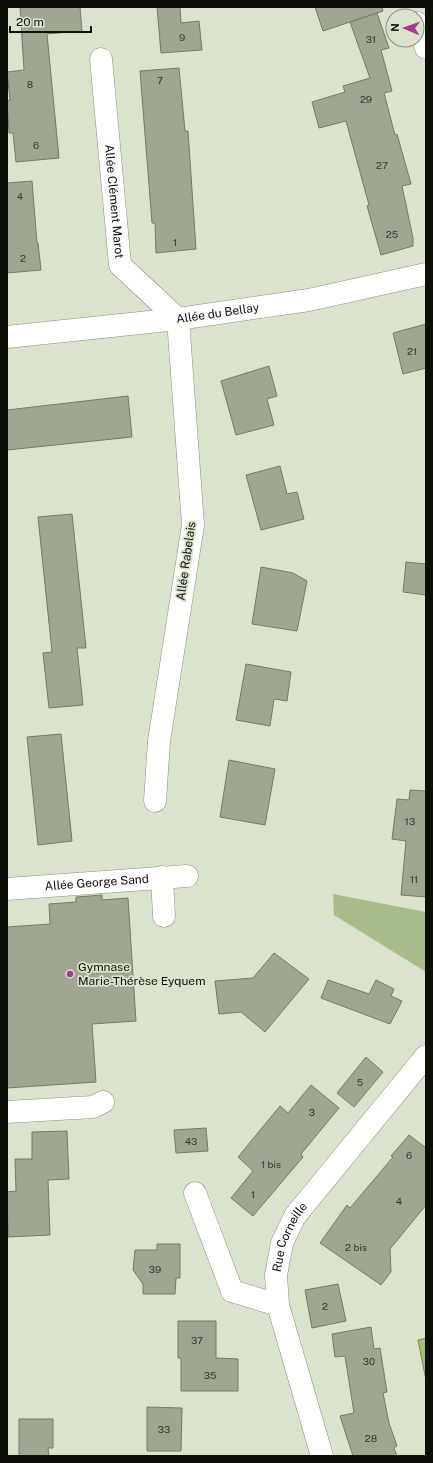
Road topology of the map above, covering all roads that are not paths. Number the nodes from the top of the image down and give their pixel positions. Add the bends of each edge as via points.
1 (101, 59) dead end
2 (426, 274) edge
3 (178, 319) junction
4 (7, 337) edge
5 (155, 801) dead end
6 (187, 876) dead end
7 (162, 877) junction
8 (7, 889) edge
9 (164, 916) dead end
10 (426, 1056) edge
11 (103, 1102) dead end
12 (7, 1112) edge
13 (194, 1193) dead end
14 (278, 1305) junction
15 (322, 1456) edge

1 - 3 street, Allée Clément Marot via 120,265
2 - 3 street, Allée du Bellay via 309,300
3 - 4 street, Allée du Bellay
3 - 5 street, Allée Rabelais via 193,525 159,741
6 - 7 street, Allée George Sand
7 - 8 street, Allée George Sand
7 - 9 street
10 - 14 street, Rue Corneille via 295,1216 282,1243 277,1268
11 - 12 street via 93,1106
13 - 14 street via 232,1292
14 - 15 street, Rue Corneille

